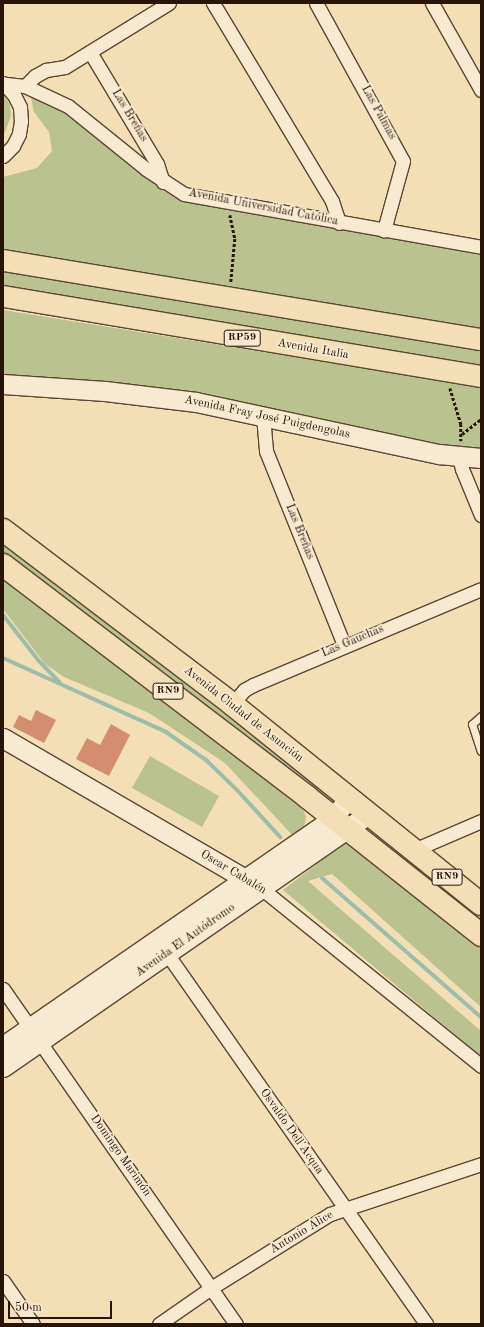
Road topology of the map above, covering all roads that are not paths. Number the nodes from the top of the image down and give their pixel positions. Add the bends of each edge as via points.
1 (169, 3) edge
2 (213, 3) edge
3 (316, 3) edge
4 (432, 3) edge
5 (90, 52) junction
6 (4, 84) edge
7 (25, 86) junction
8 (481, 90) edge
9 (3, 156) edge
10 (163, 182) junction
11 (339, 223) junction
12 (384, 230) junction
13 (481, 248) edge
14 (3, 260) edge
15 (3, 296) edge
16 (481, 339) edge
17 (481, 376) edge
18 (3, 384) edge
19 (263, 416) junction
20 (459, 456) junction
21 (481, 458) edge
22 (481, 516) edge
23 (3, 530) edge
24 (3, 565) edge
25 (481, 589) edge
26 (344, 645) junction
27 (232, 704) junction
28 (481, 716) edge
29 (3, 738) edge
30 (481, 751) edge
31 (348, 799) junction
32 (369, 814) junction
33 (481, 821) edge
34 (340, 823) junction
35 (414, 850) junction
36 (245, 879) junction
37 (262, 889) junction
38 (481, 904) edge
39 (481, 935) edge
40 (162, 947) junction
41 (3, 989) edge
42 (35, 1035) junction
43 (3, 1046) edge
44 (481, 1066) edge
45 (3, 1067) edge
46 (481, 1164) edge
47 (344, 1208) junction
48 (3, 1281) edge
49 (211, 1288) junction
50 (33, 1324) edge
51 (160, 1324) edge
52 (236, 1324) edge
53 (426, 1324) edge

1 - 5 street
2 - 11 street via 332,201
3 - 12 street, Las Palmas via 403,160
4 - 8 street
5 - 7 street via 65,68 46,70
5 - 10 street, Las Breñas via 157,164
6 - 7 street, Avenida Universidad Católica
6 - 9 street, Avenida Universidad Católica via 20,107 22,121 13,146
7 - 10 street, Avenida Universidad Católica via 68,106
10 - 11 street, Avenida Universidad Católica via 184,194
11 - 12 street, Avenida Universidad Católica
12 - 13 street, Avenida Universidad Católica
14 - 16 main road
15 - 17 main road, Avenida Italia / RP59 via 366,359
18 - 19 street, Avenida Fray José Puigdengolas via 105,391 196,402
19 - 20 street, Avenida Fray José Puigdengolas via 438,454
19 - 26 street, Las Breñas via 266,451
20 - 21 street, Avenida Fray José Puigdengolas
20 - 22 street
23 - 27 highway, Avenida Ciudad de Asunción / RN9
24 - 34 highway, RN9
25 - 26 street, Las Gauchas
26 - 27 street, Las Gauchas via 253,685 244,690
27 - 31 highway, Avenida Ciudad de Asunción / RN9
28 - 30 lane via 472,724
29 - 36 street, Oscar Cabalén
31 - 32 highway, Avenida Ciudad de Asunción / RN9
31 - 34 street, Avenida El Autódromo
32 - 34 street, Avenida El Autódromo
32 - 35 highway, Avenida Ciudad de Asunción / RN9
33 - 35 street
34 - 36 street, Avenida El Autódromo
34 - 37 street, Avenida El Autódromo
34 - 39 highway, RN9
35 - 38 highway, Avenida Ciudad de Asunción / RN9
36 - 37 street, Oscar Cabalén
36 - 40 street, Avenida El Autódromo
37 - 40 street, Avenida El Autódromo
37 - 44 street, Oscar Cabalén
40 - 42 street, Avenida El Autódromo
40 - 47 street, Osvaldo Dell'Acqua
41 - 42 street, Domingo Marimón
42 - 43 street, Avenida El Autódromo
42 - 45 street, Avenida El Autódromo
42 - 49 street, Domingo Marimón
46 - 47 street, Antonio Alice
47 - 49 street, Antonio Alice via 330,1214
47 - 53 street, Osvaldo Dell'Acqua
48 - 50 street
49 - 51 street, Antonio Alice
49 - 52 street, Domingo Marimón

